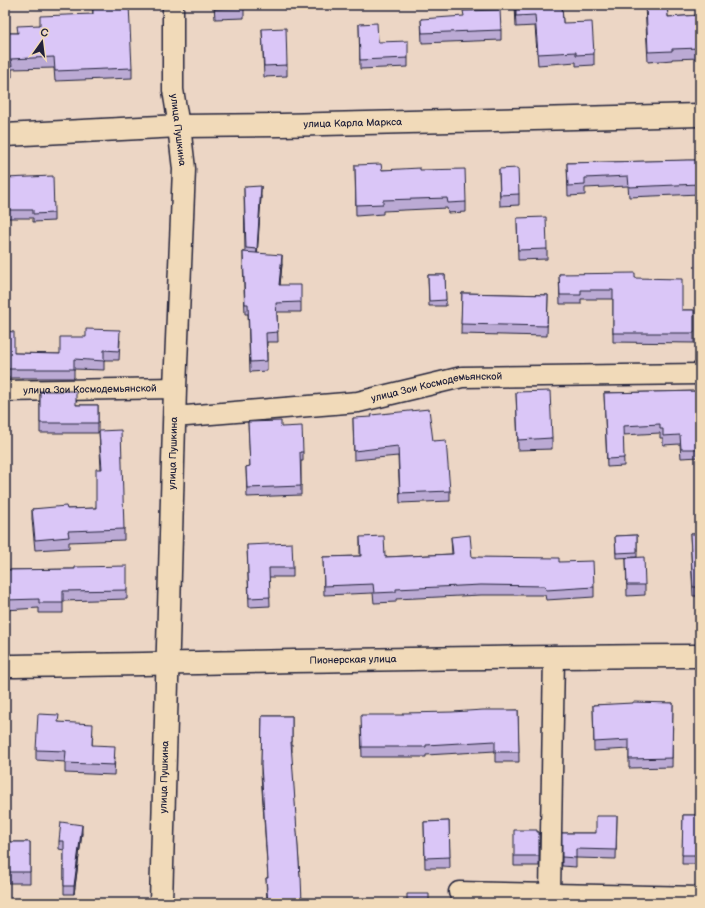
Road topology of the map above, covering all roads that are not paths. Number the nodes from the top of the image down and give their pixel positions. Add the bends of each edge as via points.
1 (173, 5) edge
2 (700, 115) edge
3 (179, 126) junction
4 (5, 135) edge
5 (700, 374) edge
6 (175, 388) junction
7 (5, 392) edge
8 (174, 417) junction
9 (554, 656) junction
10 (700, 656) edge
11 (167, 664) junction
12 (5, 666) edge
13 (458, 892) dead end
14 (550, 893) junction
15 (700, 897) edge
16 (161, 903) edge

1 - 3 street, улица Пушкина via 173,90
2 - 3 street, улица Карла Маркса
3 - 4 street, улица Карла Маркса
3 - 6 street, улица Пушкина via 184,169
5 - 8 street, улица Зои Космодемьянской via 462,377 358,402
6 - 7 street, улица Зои Космодемьянской
6 - 8 street, улица Пушкина
8 - 11 street, улица Пушкина
9 - 10 street, Пионерская улица
9 - 11 street, Пионерская улица
9 - 14 street
11 - 12 street, Пионерская улица
11 - 16 street, улица Пушкина
13 - 14 street
14 - 15 street

